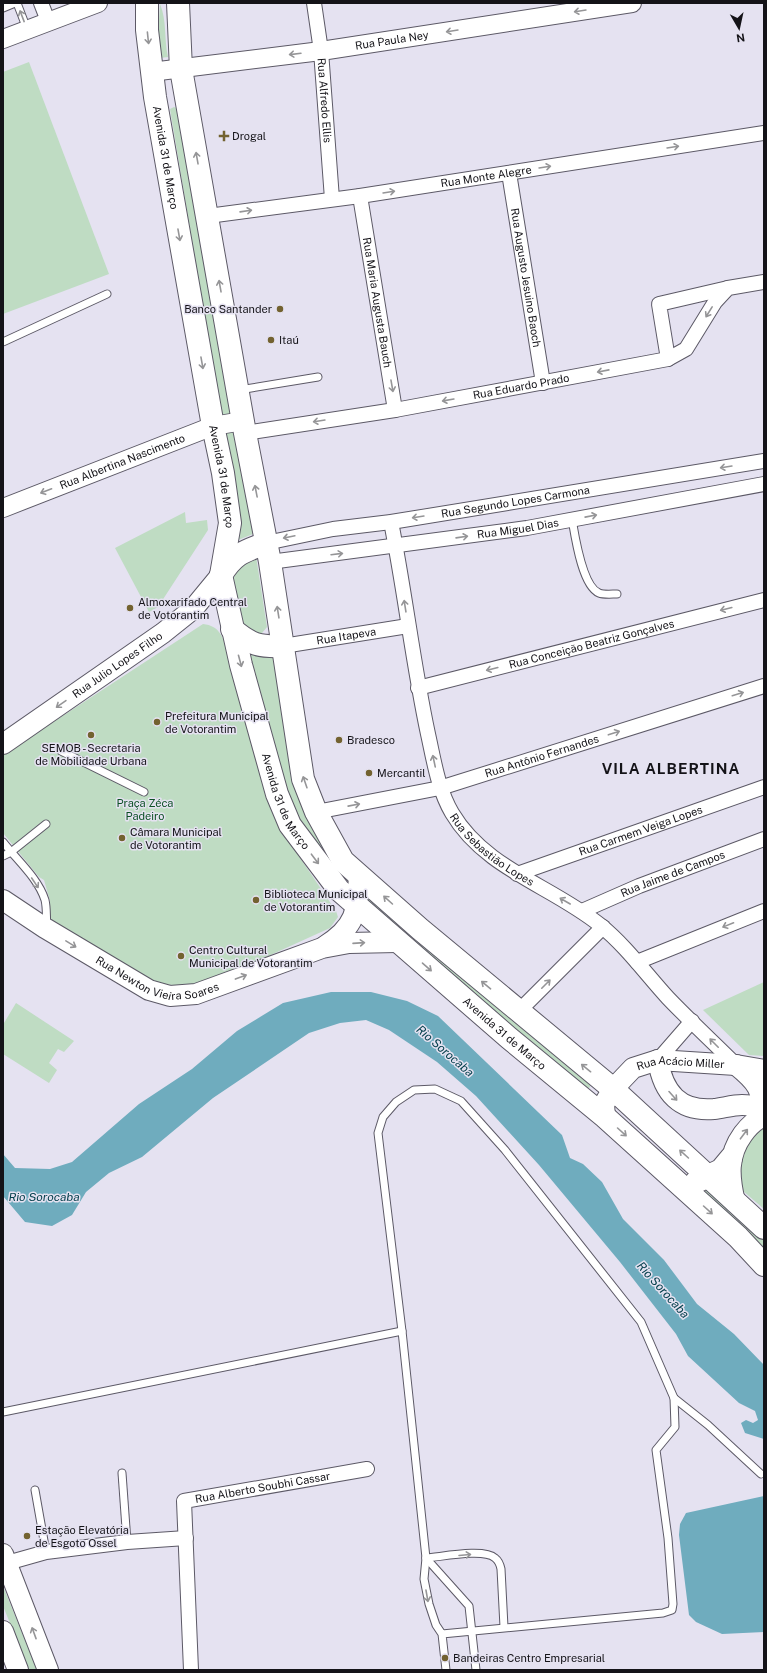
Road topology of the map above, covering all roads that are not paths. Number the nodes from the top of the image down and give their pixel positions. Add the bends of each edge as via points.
1 (16, 3) edge
2 (41, 3) edge
3 (98, 3) edge
4 (147, 3) edge
5 (314, 3) edge
6 (632, 3) edge
7 (175, 7) edge
8 (3, 8) edge
9 (48, 22) junction
10 (27, 30) junction
11 (3, 39) edge
12 (321, 51) junction
13 (182, 69) junction
14 (151, 72) junction
15 (764, 133) edge
16 (509, 173) junction
17 (360, 196) junction
18 (332, 199) junction
19 (208, 216) junction
20 (764, 282) edge
21 (728, 288) junction
22 (107, 294) dead end
23 (3, 342) edge
24 (668, 359) junction
25 (318, 377) dead end
26 (543, 383) junction
27 (238, 390) junction
28 (396, 410) junction
29 (213, 426) junction
30 (244, 427) junction
31 (764, 461) edge
32 (764, 484) edge
33 (3, 508) edge
34 (572, 519) junction
35 (391, 522) junction
36 (396, 546) junction
37 (268, 553) junction
38 (221, 575) junction
39 (617, 594) dead end
40 (764, 600) edge
41 (408, 626) junction
42 (232, 629) junction
43 (283, 646) junction
44 (764, 686) edge
45 (418, 688) junction
46 (3, 744) edge
47 (61, 751) dead end
48 (764, 787) edge
49 (440, 788) junction
50 (144, 792) dead end
51 (316, 812) junction
52 (46, 824) dead end
53 (764, 839) edge
54 (3, 842) edge
55 (11, 852) junction
56 (3, 856) edge
57 (517, 874) junction
58 (359, 875) junction
59 (3, 900) edge
60 (358, 906) junction
61 (582, 911) junction
62 (764, 911) edge
63 (602, 927) junction
64 (47, 930) junction
65 (397, 942) junction
66 (322, 948) junction
67 (637, 962) junction
68 (518, 1012) junction
69 (692, 1021) junction
70 (658, 1060) junction
71 (736, 1065) junction
72 (764, 1070) edge
73 (613, 1089) junction
74 (763, 1112) edge
75 (605, 1117) junction
76 (731, 1158) junction
77 (710, 1177) junction
78 (679, 1184) junction
79 (735, 1202) junction
80 (764, 1228) edge
81 (764, 1265) edge
82 (402, 1331) junction
83 (674, 1398) junction
84 (3, 1412) edge
85 (367, 1469) dead end
86 (122, 1473) dead end
87 (761, 1474) dead end
88 (35, 1490) dead end
89 (186, 1538) junction
90 (127, 1542) junction
91 (46, 1552) junction
92 (5, 1558) edge
93 (426, 1558) junction
94 (504, 1627) junction
95 (472, 1631) junction
96 (3, 1632) edge
97 (442, 1634) junction
98 (18, 1670) edge
99 (48, 1670) edge
100 (191, 1670) edge
101 (446, 1670) edge
102 (476, 1670) edge

1 - 8 lane
10 -> 1 lane
2 - 9 street
3 - 9 street
4 -> 14 highway, Avenida 31 de Março
5 - 12 street, Rua Alfredo Ellis
6 -> 12 street, Rua Paula Ney
7 - 13 highway, Avenida 31 de Março
9 - 10 street
10 - 11 street
12 -> 13 street, Rua Paula Ney
12 - 18 street, Rua Alfredo Ellis
13 - 14 street, Rua Paula Ney
19 -> 13 highway, Avenida 31 de Março
14 -> 29 highway, Avenida 31 de Março
16 -> 15 street, Rua Monte Alegre
17 -> 16 street, Rua Monte Alegre
16 - 26 street, Rua Augusto Jesuino Baoch
17 - 18 street, Rua Monte Alegre
17 -> 28 street, Rua Maria Augusta Bauch
19 -> 18 street, Rua Monte Alegre
27 -> 19 highway, Avenida 31 de Março
20 - 21 street
21 -> 24 street, Rua Eduardo Prado via 715,302 686,349
21 - 24 street via 659,304
22 - 23 lane
24 -> 26 street, Rua Eduardo Prado
25 - 27 lane
26 -> 28 street, Rua Eduardo Prado
27 - 30 highway, Avenida 31 de Março
28 -> 30 street, Rua Eduardo Prado
29 - 30 street, Rua Albertina Nascimento
29 -> 33 street, Rua Albertina Nascimento
29 - 38 highway, Avenida 31 de Março via 230,523
37 -> 30 highway, Avenida 31 de Março
31 -> 35 street, Rua Segundo Lopes Carmona
34 -> 32 street, Rua Miguel Dias
36 -> 34 street, Rua Miguel Dias via 527,528
34 - 39 lane via 579,558 592,587 598,593
35 - 36 street, Rua Sebastião Lopes
35 -> 37 street, Rua Segundo Lopes Carmona via 334,529
37 -> 36 street, Rua Miguel Dias
41 -> 36 street, Rua Sebastião Lopes
37 - 38 highway via 241,552 230,561
43 -> 37 highway, Avenida 31 de Março
38 - 42 highway, Avenida 31 de Março
38 -> 46 main road, Rua Julio Lopes Filho via 193,609 163,633
40 -> 45 street, Rua Conceição Beatriz Gonçalves
41 - 43 street, Rua Itapeva
41 - 45 street, Rua Sebastião Lopes
42 - 43 highway via 255,645
42 -> 60 highway, Avenida 31 de Março via 273,779 290,825 339,890
51 -> 43 highway, Avenida 31 de Março via 303,779
49 -> 44 street, Rua Antônio Fernandes
49 -> 45 street, Rua Sebastião Lopes
47 - 50 lane
48 - 57 street, Rua Carmem Veiga Lopes
51 -> 49 street, Rua Antônio Fernandes
49 - 57 street, Rua Sebastião Lopes via 452,813 471,838
51 - 58 highway, Avenida 31 de Março via 343,860
52 - 55 lane
53 - 61 street, Rua Jaime de Campos via 639,886
54 - 55 lane
55 - 56 lane
55 -> 64 lane via 42,893 46,902
61 -> 57 street, Rua Sebastião Lopes
58 - 60 main road
68 -> 58 highway, Avenida 31 de Março
59 - 64 main road, Rua Newton Vieira Soares
60 - 65 highway, Avenida 31 de Março
60 - 66 main road via 346,930
61 - 63 street, Rua Sebastião Lopes
62 -> 67 street
63 - 67 street, Rua Sebastião Lopes
68 -> 63 street
64 -> 66 main road, Rua Newton Vieira Soares via 149,990 170,996 196,994
66 -> 65 main road
65 -> 75 highway, Avenida 31 de Março
67 - 69 street, Rua Sebastião Lopes
73 -> 68 highway, Avenida 31 de Março
69 - 70 street
71 -> 69 street, Rua Sebastião Lopes
70 - 71 main road, Rua Acácio Miller
70 - 73 main road, Rua Acácio Miller via 633,1068
70 -> 74 main road via 661,1075 669,1092 686,1105 698,1109 741,1105
71 - 72 main road, Rua Acácio Miller
71 - 74 main road via 758,1086
73 - 75 main road, Rua Acácio Miller via 604,1104
77 -> 73 highway, Avenida 31 de Março
76 -> 74 main road via 738,1141
75 -> 78 highway, Avenida 31 de Março
76 - 77 highway via 721,1170
76 - 79 main road via 731,1182
77 - 78 highway
77 - 79 highway, Avenida 31 de Março
78 -> 81 highway, Avenida 31 de Março via 738,1237
79 - 80 highway, Avenida 31 de Março
82 - 83 lane via 378,1133 383,1117 396,1102 414,1090 435,1089 461,1101 505,1150 641,1322
82 - 84 lane
82 - 93 lane
83 - 87 lane
83 - 94 lane via 674,1427 656,1450 668,1538 672,1610 664,1613
85 - 89 street, Rua Alberto Soubhi Cassar via 184,1501
86 - 90 lane
88 - 91 lane
89 - 90 street
89 - 100 street, Rua Alberto Soubhi Cassar
90 - 91 street
91 - 92 street
99 -> 92 main road
93 -> 94 lane via 480,1553 495,1557 501,1568
93 - 95 lane via 469,1606
93 -> 97 lane via 424,1579 428,1604
94 - 95 lane
95 - 97 lane
95 - 102 lane
96 - 98 main road
97 - 101 lane

